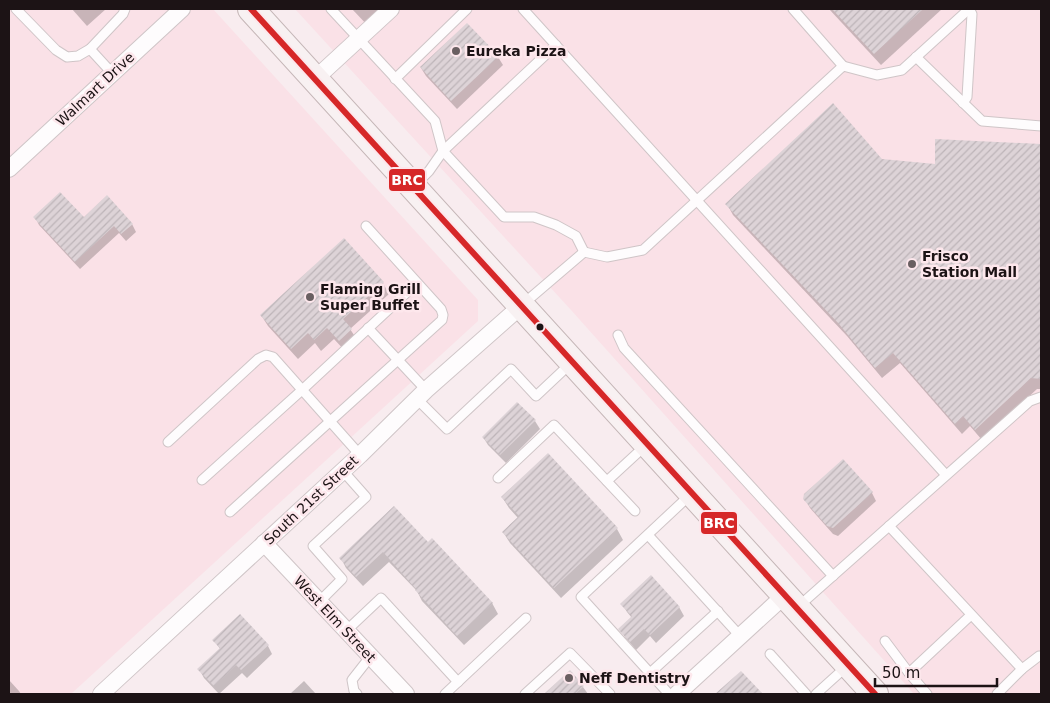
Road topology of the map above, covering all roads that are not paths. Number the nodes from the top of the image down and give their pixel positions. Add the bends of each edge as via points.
1 (16, 9) edge
2 (125, 9) edge
3 (182, 9) edge
4 (251, 9) edge
5 (331, 9) edge
6 (391, 9) edge
7 (467, 9) edge
8 (523, 9) edge
9 (793, 9) edge
10 (969, 9) edge
11 (359, 39) junction
12 (556, 45) junction
13 (90, 49) junction
14 (916, 57) junction
15 (843, 66) junction
16 (112, 73) junction
17 (315, 79) junction
18 (395, 79) junction
19 (963, 103) junction
20 (1041, 126) edge
21 (443, 151) junction
22 (9, 169) edge
23 (414, 187) junction
24 (696, 201) junction
25 (366, 226) dead end
26 (584, 252) junction
27 (417, 282) junction
28 (521, 306) junction
29 (368, 328) junction
30 (618, 335) dead end
31 (398, 360) junction
32 (572, 362) junction
33 (302, 390) junction
34 (422, 395) junction
35 (1041, 397) edge
36 (330, 421) junction
37 (168, 442) dead end
38 (647, 444) junction
39 (360, 454) junction
40 (343, 471) junction
41 (946, 475) junction
42 (498, 478) dead end
43 (202, 480) dead end
44 (607, 481) junction
45 (692, 494) junction
46 (634, 511) dead end
47 (230, 512) dead end
48 (889, 526) junction
49 (648, 535) junction
50 (264, 543) junction
51 (833, 576) junction
52 (319, 602) junction
53 (791, 602) junction
54 (718, 612) junction
55 (971, 615) junction
56 (526, 618) dead end
57 (346, 631) junction
58 (740, 636) junction
59 (885, 641) dead end
60 (770, 654) dead end
61 (1041, 656) edge
62 (370, 657) junction
63 (848, 665) junction
64 (1022, 670) junction
65 (650, 673) junction
66 (909, 673) junction
67 (458, 682) junction
68 (101, 694) edge
69 (357, 694) edge
70 (406, 694) edge
71 (445, 694) edge
72 (526, 694) edge
73 (610, 694) edge
74 (669, 694) edge
75 (677, 694) edge
76 (806, 694) edge
77 (816, 694) edge
78 (875, 694) edge
79 (927, 694) edge
80 (997, 694) edge

1 - 13 lane via 67,57 78,56
2 - 13 lane
3 - 16 street, Walmart Drive
4 - 17 main road
5 - 11 lane
6 - 11 street
7 - 18 lane
8 - 12 lane
9 - 15 lane
10 - 14 lane
10 - 19 lane via 972,14
11 - 17 street
11 - 18 lane
12 - 21 lane
12 - 24 lane
13 - 16 lane
14 - 15 lane via 902,70 877,74
14 - 19 lane
15 - 24 lane
16 - 22 street, Walmart Drive
17 - 23 main road
18 - 21 lane via 435,121
19 - 20 lane via 982,122
21 - 23 lane
21 - 26 lane via 504,217 534,217 556,225 576,236
23 - 28 main road
24 - 26 lane via 643,250 607,257
24 - 41 lane
25 - 27 lane
26 - 28 lane
27 - 29 lane
27 - 31 lane via 441,309 442,320
28 - 32 main road
28 - 34 street, South 21st Street
29 - 31 lane
29 - 33 lane
30 - 51 lane via 624,348
31 - 34 lane
31 - 36 lane
32 - 34 lane via 536,396 511,369 447,429
32 - 38 main road
33 - 36 lane
33 - 37 lane via 273,357 266,355
33 - 43 lane
34 - 39 street, South 21st Street
35 - 41 lane via 1030,401
36 - 39 lane
36 - 47 lane
38 - 44 lane
38 - 45 main road
39 - 40 street, South 21st Street
40 - 50 street, South 21st Street
40 - 52 lane via 366,497 313,546 342,578
41 - 48 lane
42 - 44 lane via 554,425
44 - 46 lane
45 - 49 lane
45 - 53 main road
48 - 51 lane
48 - 55 lane
49 - 54 lane
49 - 65 lane via 581,597
50 - 52 street, West Elm Street
50 - 68 street, South 21st Street
51 - 53 lane
52 - 57 street, West Elm Street
53 - 58 street
53 - 63 main road
54 - 58 lane
54 - 65 lane
55 - 64 lane
55 - 66 lane
56 - 67 lane
57 - 62 street, West Elm Street
57 - 67 lane via 381,598
58 - 75 street
59 - 66 lane
60 - 76 lane
61 - 64 lane
62 - 69 lane via 352,680
62 - 70 street, West Elm Street
63 - 77 lane
63 - 78 main road
64 - 80 lane
65 - 74 lane
66 - 79 lane
67 - 71 lane
72 - 73 lane via 570,653

